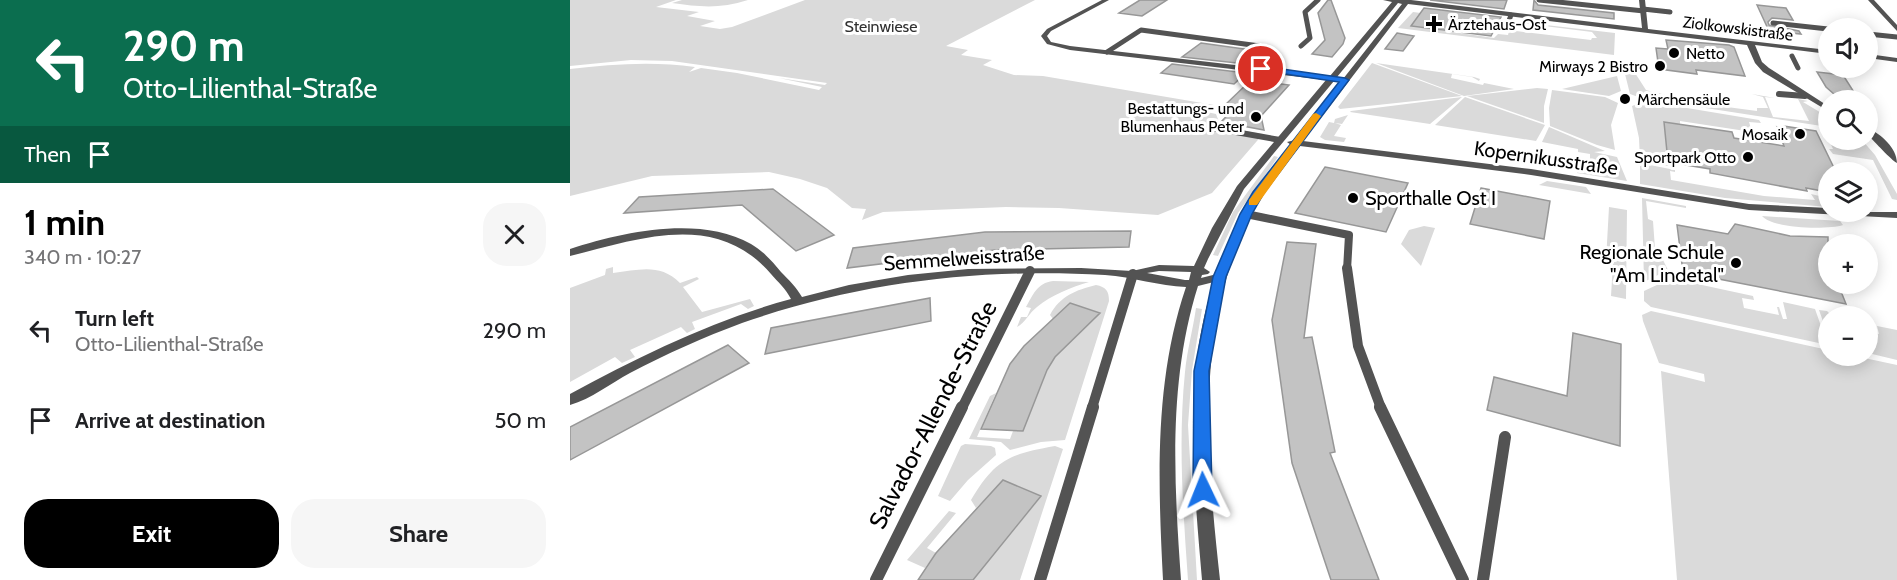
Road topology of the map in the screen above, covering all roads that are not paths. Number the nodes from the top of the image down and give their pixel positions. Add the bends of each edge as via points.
1 (1106, 0) edge
2 (1318, 0) edge
3 (1386, 0) edge
4 (1539, 0) edge
5 (1642, 0) edge
6 (1871, 0) edge
7 (1396, 1) edge
8 (1407, 1) edge
9 (1643, 10) junction
10 (1670, 12) dead end
11 (1511, 15) junction
12 (1773, 22) dead end
13 (1507, 26) dead end
14 (1818, 28) edge
15 (1897, 29) edge
16 (1646, 34) junction
17 (1878, 35) edge
18 (1897, 37) edge
19 (1750, 43) junction
20 (1301, 46) dead end
21 (1267, 47) dead end
22 (1818, 51) edge
23 (1107, 52) junction
24 (1792, 56) dead end
25 (1878, 57) edge
26 (1897, 60) edge
27 (1798, 68) dead end
28 (1333, 78) junction
29 (1345, 80) junction
30 (1779, 94) dead end
31 (1805, 96) junction
32 (1818, 103) edge
33 (1213, 128) dead end
34 (1280, 140) junction
35 (1878, 140) edge
36 (1297, 143) junction
37 (1897, 160) edge
38 (1818, 211) edge
39 (1246, 214) junction
40 (1878, 214) edge
41 (1897, 215) edge
42 (570, 253) edge
43 (1030, 271) junction
44 (1133, 274) junction
45 (1195, 277) junction
46 (1219, 277) junction
47 (797, 300) junction
48 (570, 400) edge
49 (1505, 437) dead end
50 (876, 580) edge
51 (1040, 580) edge
52 (1172, 580) edge
53 (1211, 580) edge
54 (1463, 580) edge
55 (1483, 580) edge

1 - 23 street via 1044,36 1049,43
2 - 20 lane via 1305,12 1310,38
3 - 7 street
4 - 9 lane
5 - 9 street
6 - 15 street
7 - 8 street
7 - 28 street
8 - 11 street, Ziolkowskistraße
8 - 29 street
9 - 10 lane
9 - 16 street
11 - 13 lane
11 - 16 street, Ziolkowskistraße
12 - 14 lane
16 - 19 street, Ziolkowskistraße
17 - 18 lane
19 - 22 street, Ziolkowskistraße
19 - 31 street via 1766,70
21 - 23 lane via 1141,30
23 - 28 street
24 - 27 lane
25 - 26 street
28 - 29 street
28 - 34 street
29 - 36 street
30 - 31 lane
31 - 32 street
33 - 34 lane
34 - 36 street
34 - 45 street via 1231,203
35 - 37 street
36 - 38 street, Kopernikusstraße via 1530,172 1604,187 1749,207
36 - 39 street
39 - 46 street
39 - 54 lane via 1349,235 1347,270 1358,346 1377,400
40 - 41 street, Kopernikusstraße
42 - 47 street via 644,235 687,232 728,237 746,245 767,263 793,290
43 - 44 street, Semmelweisstraße
43 - 47 street, Semmelweisstraße via 910,278
43 - 50 lane, Salvador-Allende-Straße
44 - 45 street, Semmelweisstraße via 1171,282
44 - 51 lane
45 - 46 street
45 - 52 street via 1174,369 1168,514
46 - 53 street via 1202,371 1200,426
47 - 48 street, Semmelweisstraße via 676,344
49 - 55 lane

